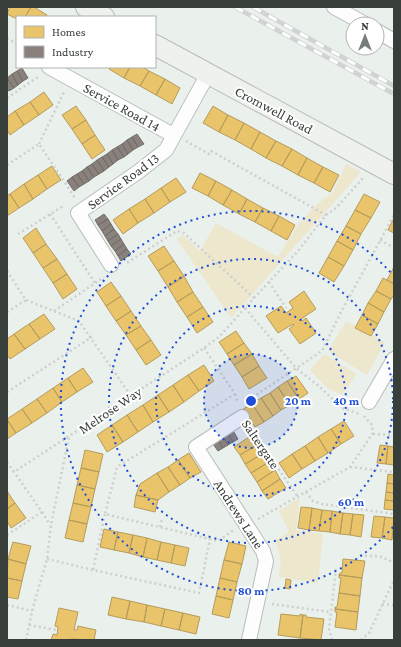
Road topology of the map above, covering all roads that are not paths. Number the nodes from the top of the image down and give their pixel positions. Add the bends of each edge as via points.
1 (86, 7) edge
2 (334, 7) edge
3 (102, 16) edge
4 (350, 16) edge
5 (385, 36) edge
6 (394, 41) edge
7 (156, 46) edge
8 (44, 70) edge
9 (208, 74) junction
10 (174, 135) junction
11 (394, 174) edge
12 (113, 269) road end
13 (394, 359) edge
14 (369, 402) dead end
15 (241, 412) road end
16 (249, 640) edge

1 - 3 street
2 - 4 street
5 - 6 street
7 - 9 street, Cromwell Road
8 - 10 street, Service Road 14 via 70,78
9 - 10 street, Service Road 13
9 - 11 street, Cromwell Road
10 - 12 street, Service Road 13 via 158,158 78,213
13 - 14 street
15 - 16 street, Andrews Lane via 196,448 263,551 266,561

